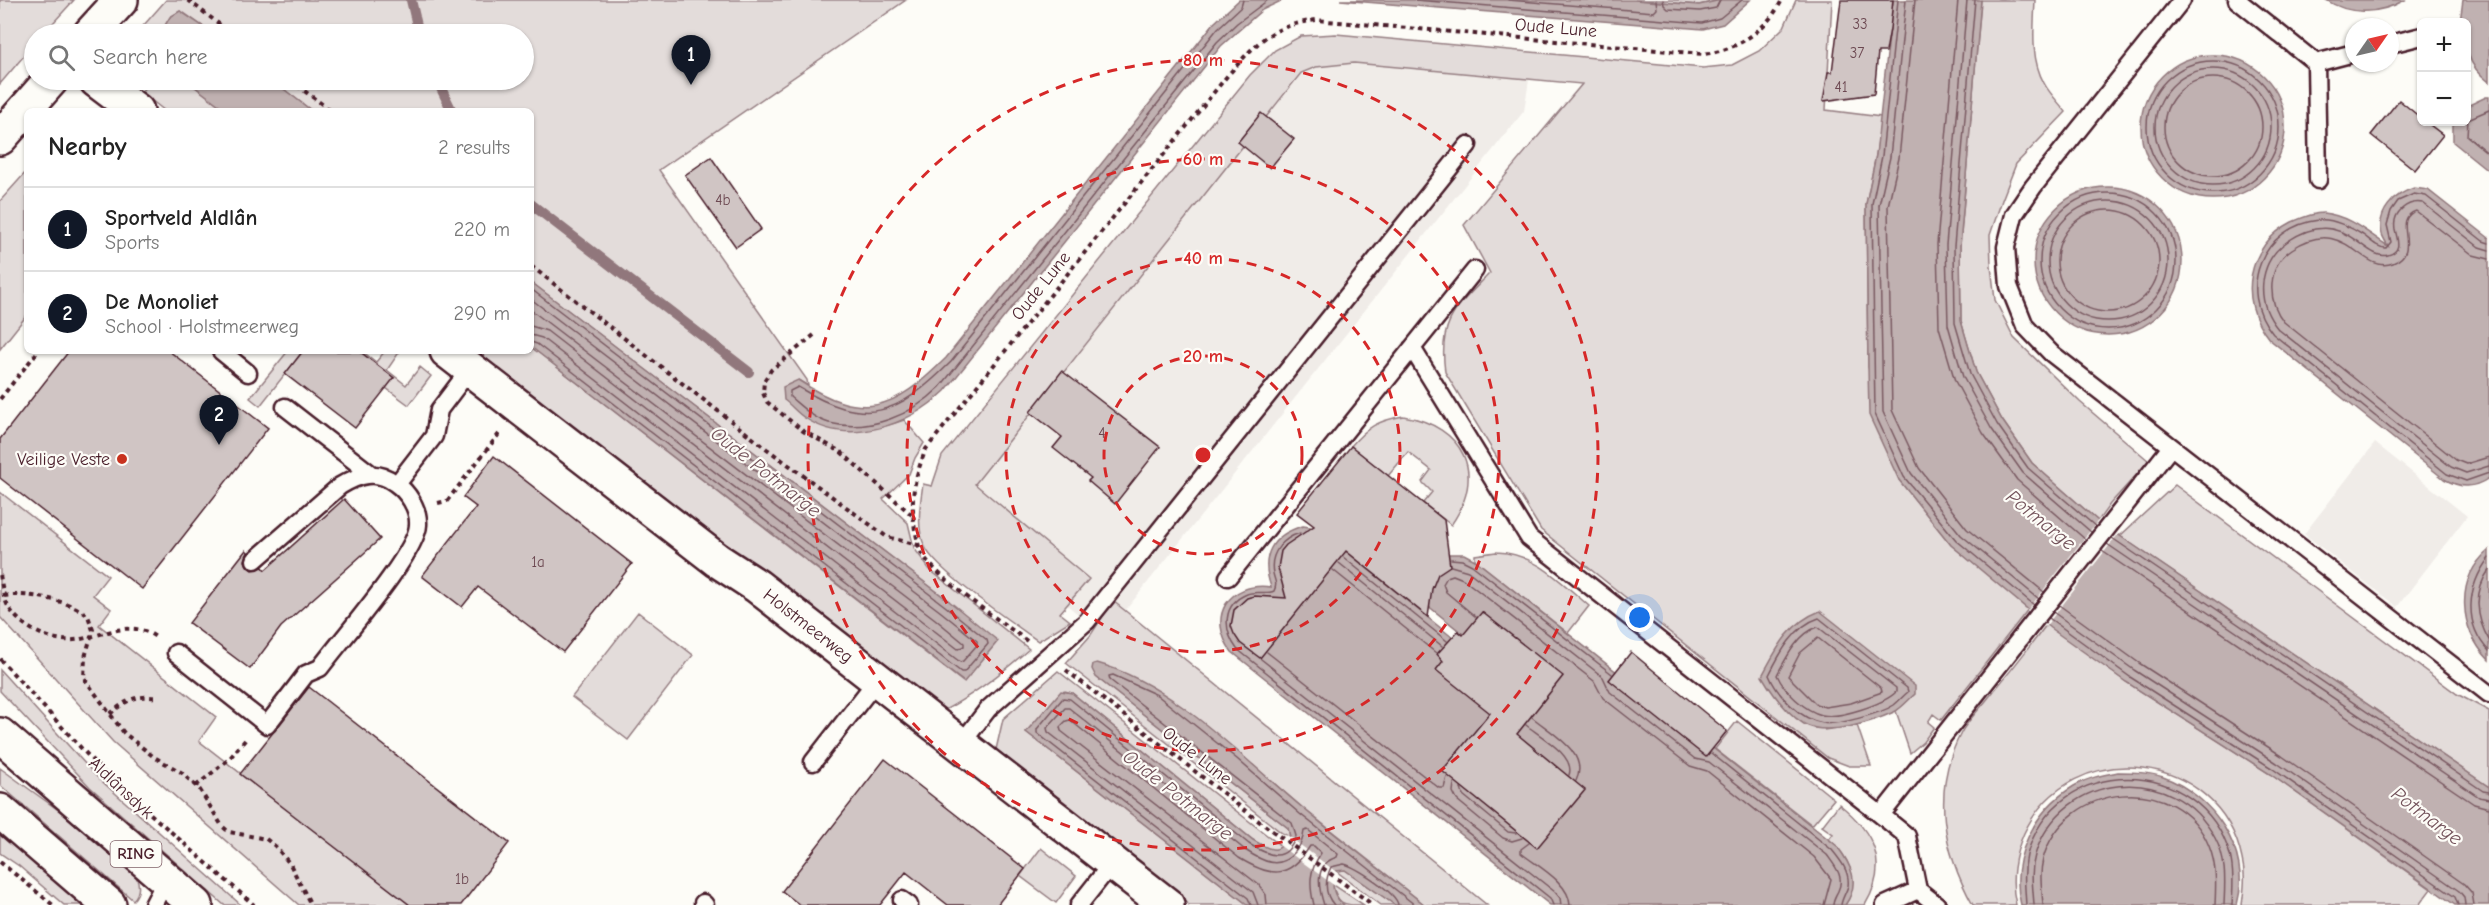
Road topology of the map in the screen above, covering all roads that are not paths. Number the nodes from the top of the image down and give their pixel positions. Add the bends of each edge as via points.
1 (121, 0) edge
2 (2182, 0) edge
3 (2237, 0) edge
4 (99, 24) edge
5 (2417, 37) edge
6 (2399, 42) edge
7 (2345, 55) edge
8 (2316, 63) junction
9 (42, 90) edge
10 (109, 90) edge
11 (26, 108) edge
12 (133, 108) edge
13 (24, 111) edge
14 (0, 138) edge
15 (1468, 145) dead end
16 (2318, 180) dead end
17 (1475, 270) dead end
18 (1412, 348) junction
19 (225, 354) edge
20 (458, 360) edge
21 (248, 372) dead end
22 (285, 406) dead end
23 (2171, 447) junction
24 (371, 474) junction
25 (397, 484) junction
26 (255, 560) dead end
27 (1228, 577) dead end
28 (176, 653) road end
29 (877, 680) junction
30 (2489, 694) edge
31 (0, 735) edge
32 (961, 744) junction
33 (813, 762) dead end
34 (0, 811) edge
35 (1881, 815) junction
36 (1113, 862) junction
37 (1918, 890) junction
38 (159, 892) edge
39 (109, 905) edge
40 (196, 905) edge
41 (1079, 905) edge
42 (1167, 905) edge
43 (1886, 905) edge
44 (1937, 905) edge

1 - 4 street
2 - 23 lane via 2033,187 2014,215 2006,247 2009,286 2025,326 2051,354
3 - 8 lane
5 - 6 lane
7 - 8 lane
8 - 16 lane
9 - 11 street
10 - 12 street
13 - 14 street
15 - 32 lane via 1087,621 988,709
17 - 18 lane
18 - 27 lane
18 - 35 lane via 1529,538
19 - 21 lane
20 - 25 lane via 439,410 434,436
20 - 29 street, Holstmeerweg
22 - 24 lane
23 - 30 lane
23 - 35 lane
24 - 25 lane
24 - 26 lane via 356,476 340,486
25 - 28 lane via 414,507 418,526 414,542 320,668 306,674 267,725
29 - 32 street, Holstmeerweg
29 - 33 lane
31 - 38 street, RING
32 - 36 street, Holstmeerweg
34 - 39 street
35 - 37 lane via 1907,836
36 - 41 lane
36 - 42 street, Holstmeerweg
37 - 43 lane
37 - 44 lane
38 - 40 street, RING

